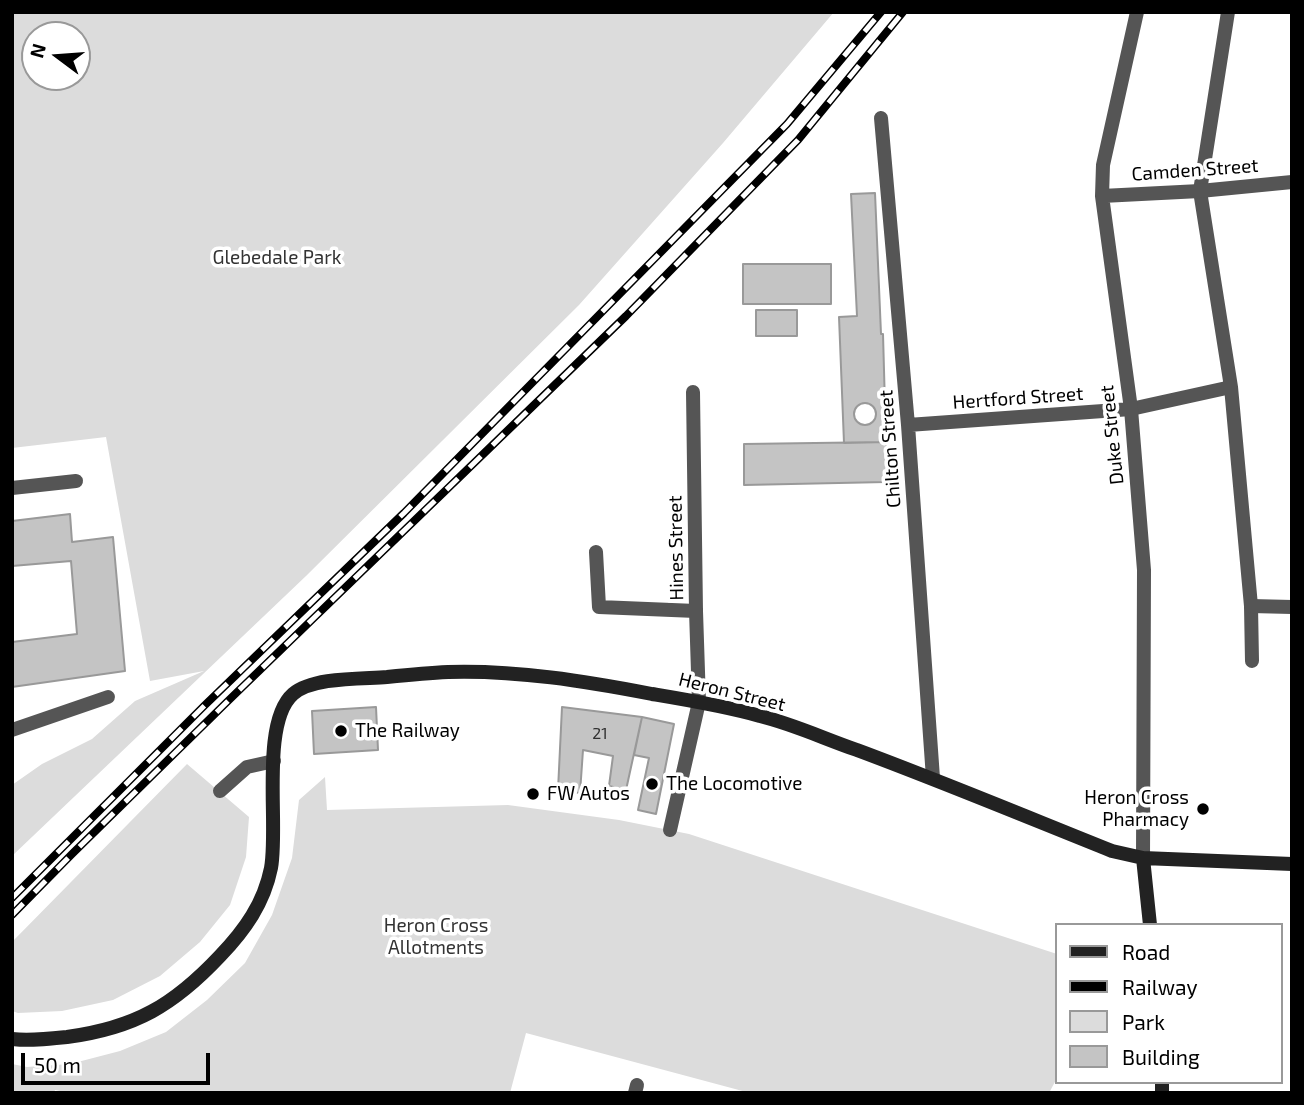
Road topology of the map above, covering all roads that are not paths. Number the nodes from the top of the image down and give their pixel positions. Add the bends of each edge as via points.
1 (1137, 12) edge
2 (1228, 12) edge
3 (881, 118) dead end
4 (1292, 182) edge
5 (1199, 191) junction
6 (1102, 196) junction
7 (1231, 387) junction
8 (694, 392) dead end
9 (1130, 409) junction
10 (908, 425) junction
11 (76, 481) dead end
12 (12, 488) edge
13 (596, 552) dead end
14 (1251, 607) junction
15 (1292, 607) edge
16 (696, 611) junction
17 (1252, 662) dead end
18 (108, 697) dead end
19 (699, 702) junction
20 (12, 730) edge
21 (274, 761) junction
22 (933, 778) junction
23 (219, 791) dead end
24 (670, 830) dead end
25 (1143, 858) junction
26 (1292, 864) edge
27 (1150, 923) edge
28 (12, 1039) edge

1 - 6 street, Duke Street via 1103,165
2 - 5 street
3 - 10 street, Chilton Street
4 - 5 street, Camden Street
5 - 6 street, Camden Street
5 - 7 street
6 - 9 street, Duke Street
7 - 9 street, Hertford Street
7 - 14 street
8 - 16 street, Hines Street
9 - 10 street, Hertford Street
9 - 25 street, Duke Street via 1144,570
10 - 22 street, Chilton Street
11 - 12 street
13 - 16 street via 598,607
14 - 15 street
14 - 17 street
16 - 19 street, Hines Street
18 - 20 street
19 - 21 street, Heron Street via 525,674 449,672 325,682 292,695 280,715
19 - 22 street, Heron Street via 762,716
19 - 24 street, Hines Street
21 - 23 street via 247,767
21 - 28 street via 271,868 259,906 240,935 191,985 161,1007 124,1025 92,1034
22 - 25 street, Heron Street via 1112,851
25 - 26 street, Heron Street
25 - 27 street

